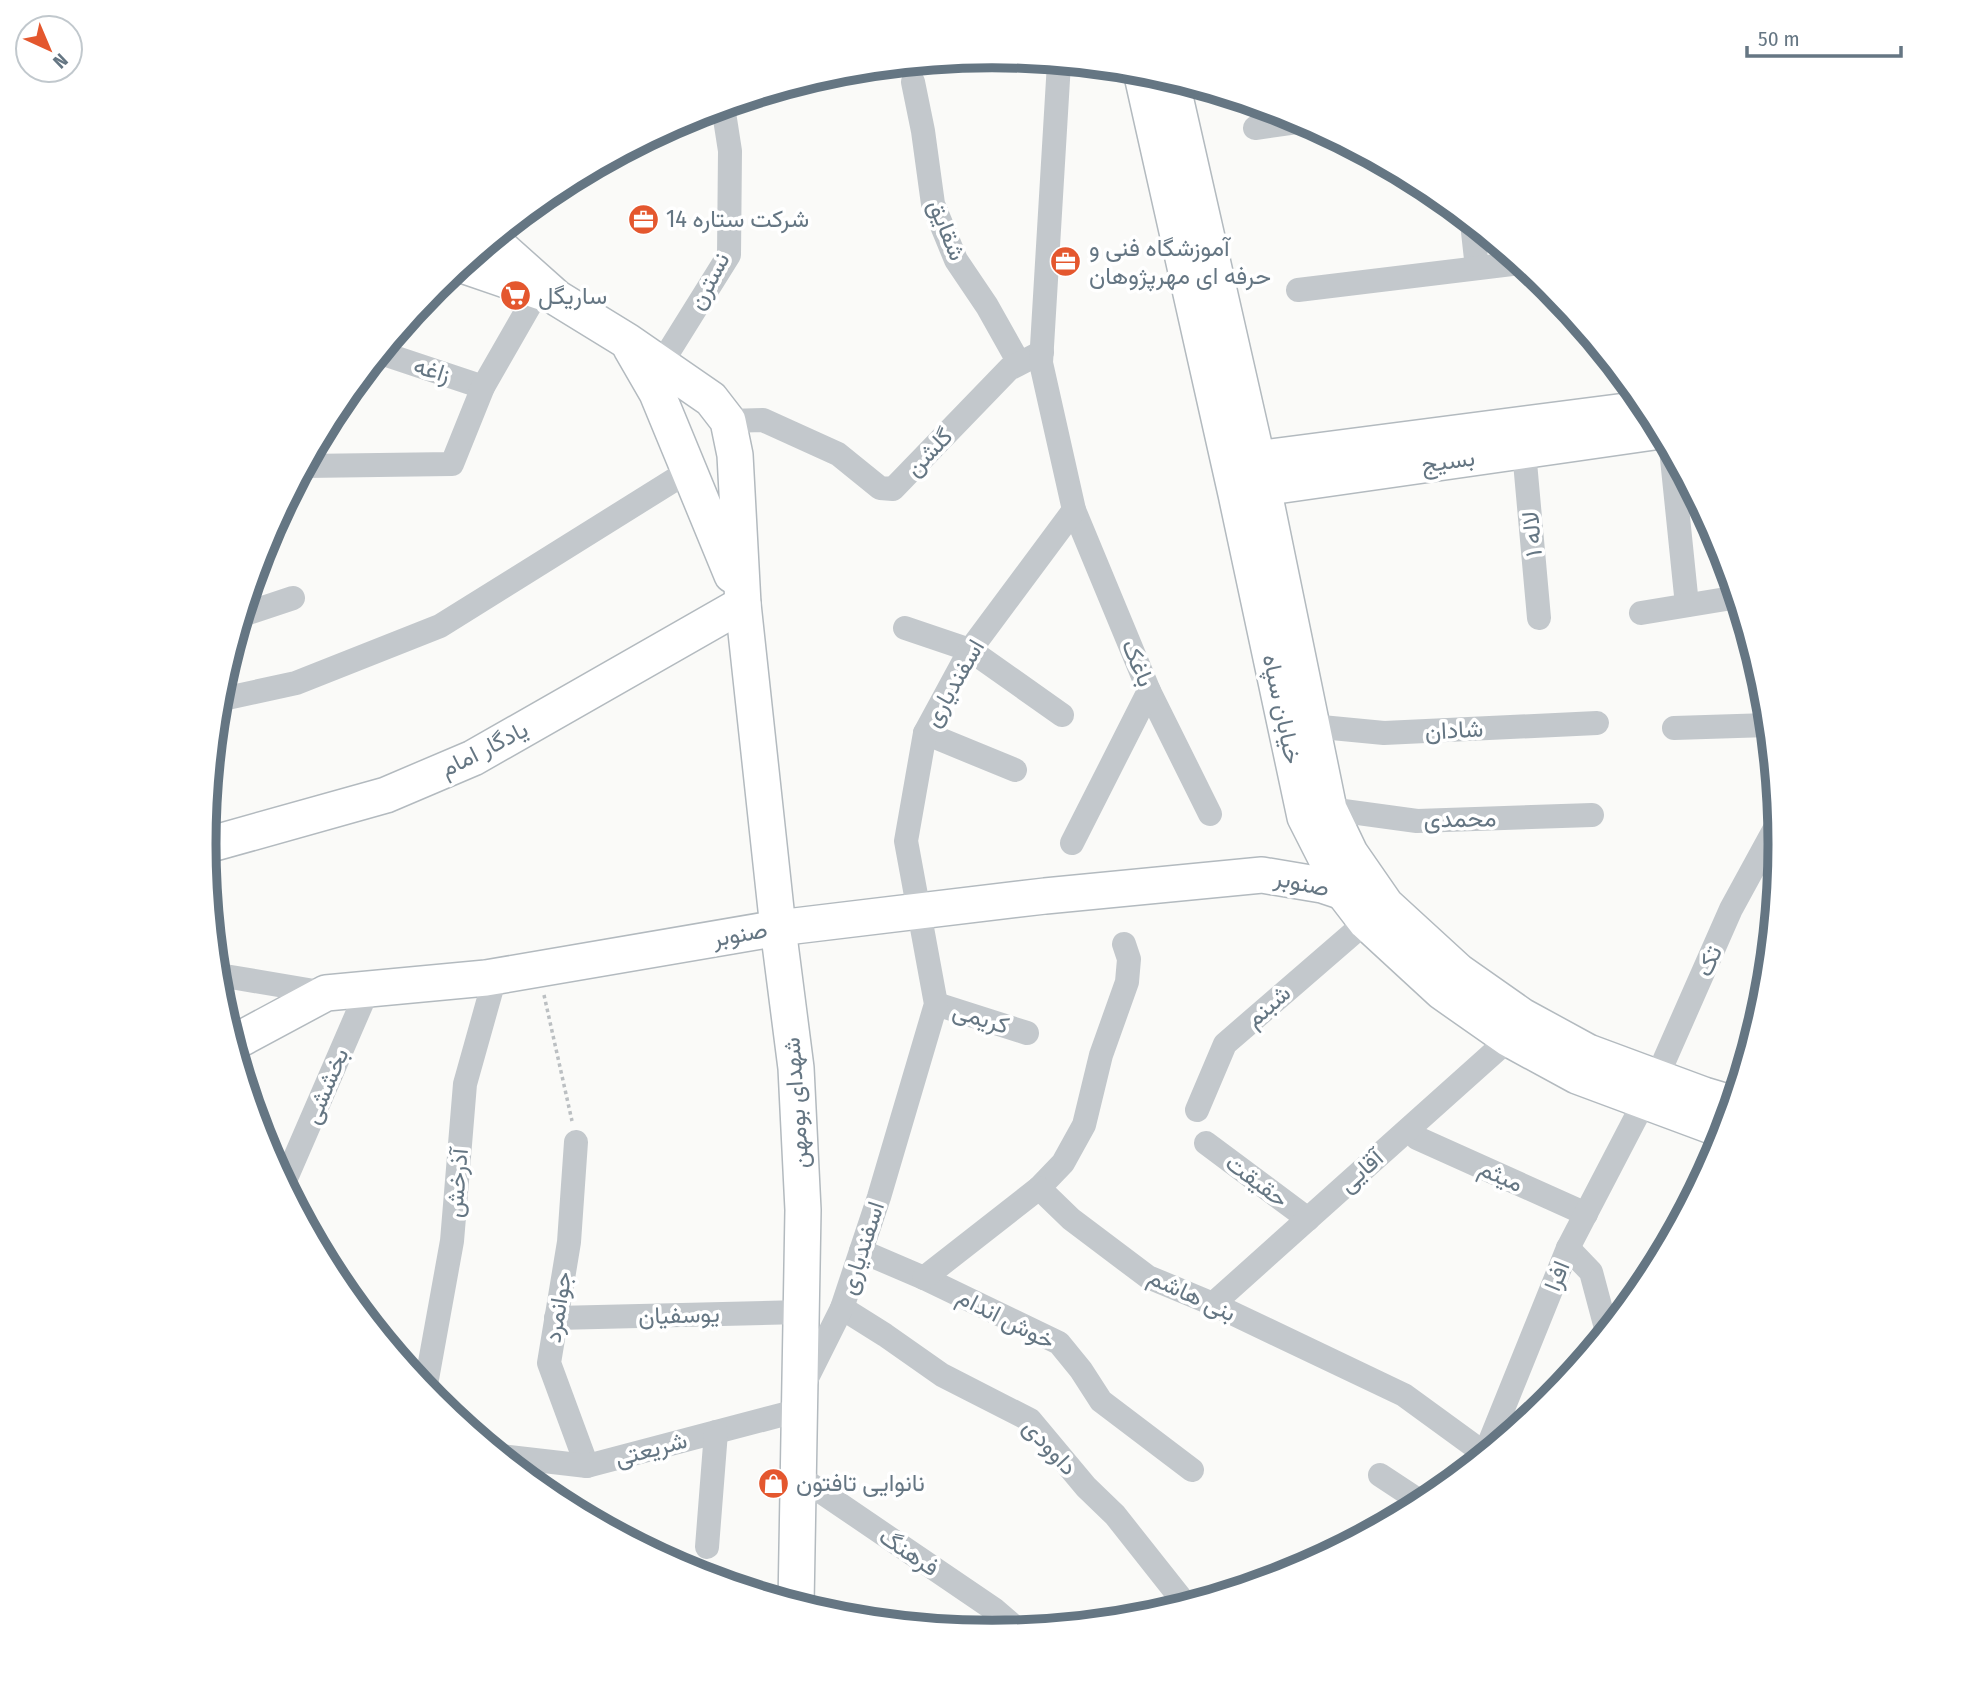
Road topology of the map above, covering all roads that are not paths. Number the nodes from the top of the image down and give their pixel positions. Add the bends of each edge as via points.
1 (1058, 72) edge
2 (914, 82) dead end
3 (1144, 83) edge
4 (1173, 90) edge
5 (725, 116) edge
6 (1282, 124) edge
7 (1255, 128) dead end
8 (1473, 236) edge
9 (499, 247) edge
10 (1508, 264) edge
11 (1477, 268) junction
12 (473, 269) edge
13 (1298, 290) dead end
14 (548, 295) junction
15 (627, 341) junction
16 (1042, 352) junction
17 (390, 356) edge
18 (1019, 363) junction
19 (661, 364) junction
20 (483, 387) junction
21 (1636, 410) edge
22 (728, 421) junction
23 (1650, 433) edge
24 (1524, 451) junction
25 (315, 466) edge
26 (690, 470) junction
27 (1673, 472) edge
28 (1246, 476) junction
29 (1074, 510) junction
30 (293, 598) dead end
31 (1729, 598) edge
32 (743, 604) junction
33 (1687, 605) junction
34 (253, 611) edge
35 (1641, 613) dead end
36 (1539, 618) dead end
37 (905, 628) dead end
38 (970, 650) junction
39 (1149, 691) junction
40 (230, 697) edge
41 (1062, 715) dead end
42 (1597, 723) dead end
43 (1311, 726) junction
44 (1759, 726) edge
45 (1674, 728) dead end
46 (925, 733) junction
47 (1015, 770) dead end
48 (1317, 813) junction
49 (1210, 814) dead end
50 (1592, 815) dead end
51 (1769, 840) edge
52 (216, 843) edge
53 (1072, 843) dead end
54 (1262, 875) junction
55 (1343, 892) junction
56 (918, 912) junction
57 (1366, 922) junction
58 (778, 928) junction
59 (1124, 944) dead end
60 (228, 976) edge
61 (495, 977) junction
62 (368, 989) junction
63 (326, 993) junction
64 (936, 1004) junction
65 (1027, 1033) dead end
66 (241, 1038) edge
67 (1509, 1038) junction
68 (1650, 1089) junction
69 (1725, 1101) edge
70 (1197, 1110) dead end
71 (1716, 1126) edge
72 (1417, 1138) dead end
73 (576, 1142) road end
74 (1206, 1143) dead end
75 (289, 1172) edge
76 (1039, 1188) junction
77 (1586, 1214) junction
78 (1308, 1219) junction
79 (1568, 1248) junction
80 (861, 1251) junction
81 (924, 1278) junction
82 (1213, 1304) junction
83 (842, 1308) junction
84 (801, 1312) junction
85 (556, 1318) junction
86 (1604, 1322) edge
87 (428, 1376) edge
88 (800, 1401) junction
89 (716, 1432) junction
90 (1492, 1438) edge
91 (1478, 1450) edge
92 (517, 1458) edge
93 (587, 1466) junction
94 (1192, 1470) dead end
95 (1380, 1475) dead end
96 (798, 1476) junction
97 (1414, 1496) edge
98 (707, 1547) dead end
99 (796, 1595) edge
100 (1179, 1597) edge
101 (1007, 1620) edge

1 - 16 street
2 - 18 street, شقایق via 933,204 956,260
3 - 28 street, خیابان سپاه
4 - 28 street, خیابان سپاه
5 - 19 street, نسترن via 730,151 729,255
6 - 7 street
8 - 11 street
9 - 14 street
10 - 11 street
11 - 13 street
12 - 14 street
14 - 15 street
14 - 20 street
15 - 19 street
15 - 26 street via 657,393
16 - 18 street, گلشن
16 - 29 street
17 - 20 street, زاغه
18 - 22 street, گلشن via 893,489 880,488 838,454 763,420
19 - 22 street via 711,399
20 - 25 street via 452,464
21 - 28 street, بسیج
22 - 32 street via 735,455
23 - 24 street, بسیج
24 - 28 street, بسیج
24 - 36 street, لاله ۱
26 - 32 street
26 - 40 street via 440,626 296,684
27 - 33 street
28 - 43 street, خیابان سپاه
28 - 48 street, خیابان سپاه
29 - 38 street, اسفندیاری
29 - 39 street, باغک
30 - 34 street
31 - 33 street
32 - 52 street, یادگار امام via 473,758 386,795
32 - 58 street, شهدای بومهن
33 - 35 street
37 - 38 street
38 - 41 street
38 - 46 street, اسفندیاری
39 - 49 street, باغک
39 - 53 street
42 - 43 street, شادان via 1384,733
43 - 48 street, خیابان سپاه
44 - 45 street
46 - 47 street
46 - 56 street, اسفندیاری via 906,841
48 - 50 street, محمدی via 1417,821
48 - 54 street, صنوبر via 1291,853
48 - 55 street, خیابان سپاه
48 - 68 street, خیابان سپاه via 1386,905 1458,971 1522,1016
51 - 68 street, تک via 1731,909
54 - 55 street, صنوبر
54 - 56 street, صنوبر
55 - 57 street, خیابان سپاه
56 - 58 street, صنوبر
56 - 64 street, اسفندیاری
57 - 67 street, خیابان سپاه via 1442,992
57 - 70 street, شبنم via 1225,1044
58 - 61 street, صنوبر
58 - 84 street, شهدای بومهن via 796,1068 803,1210
59 - 76 street via 1129,959 1127,982 1101,1055 1084,1125 1063,1163
60 - 63 street
61 - 62 street, صنوبر
61 - 87 street, آذرخش via 465,1084 452,1241
62 - 63 street, صنوبر
62 - 75 street, بخششی
63 - 66 street, صنوبر
64 - 65 street, کریمی
64 - 80 street, اسفندیاری
67 - 68 street, خیابان سپاه via 1577,1076
67 - 78 street, آقایی
68 - 69 street, خیابان سپاه
68 - 71 street, خیابان سپاه
68 - 77 street, افرا
72 - 77 street, میثم
73 - 85 street, جوانمرد via 569,1242
74 - 78 street, حقیقت
76 - 81 street
76 - 82 street, بنی هاشم via 1071,1219 1148,1277
77 - 79 street, افرا
78 - 82 street, آقایی
79 - 86 street via 1591,1272
79 - 90 street, افرا
80 - 81 street, خوش اندام
80 - 83 street, اسفندیاری
81 - 94 street, خوش اندام via 1059,1343 1101,1401
82 - 91 street, بنی هاشم via 1404,1395
83 - 88 street, اسفندیاری
83 - 100 street, داوودی via 942,1375 1030,1420 1115,1515
84 - 85 street, یوسفیان
84 - 88 street, شهدای بومهن
85 - 93 street, جوانمرد via 549,1363
88 - 89 street, شریعتی
88 - 96 street, شهدای بومهن
89 - 93 street, شریعتی
89 - 98 street
92 - 93 street, شریعتی
95 - 97 street
96 - 99 street, شهدای بومهن
96 - 101 street, فرهنگ

